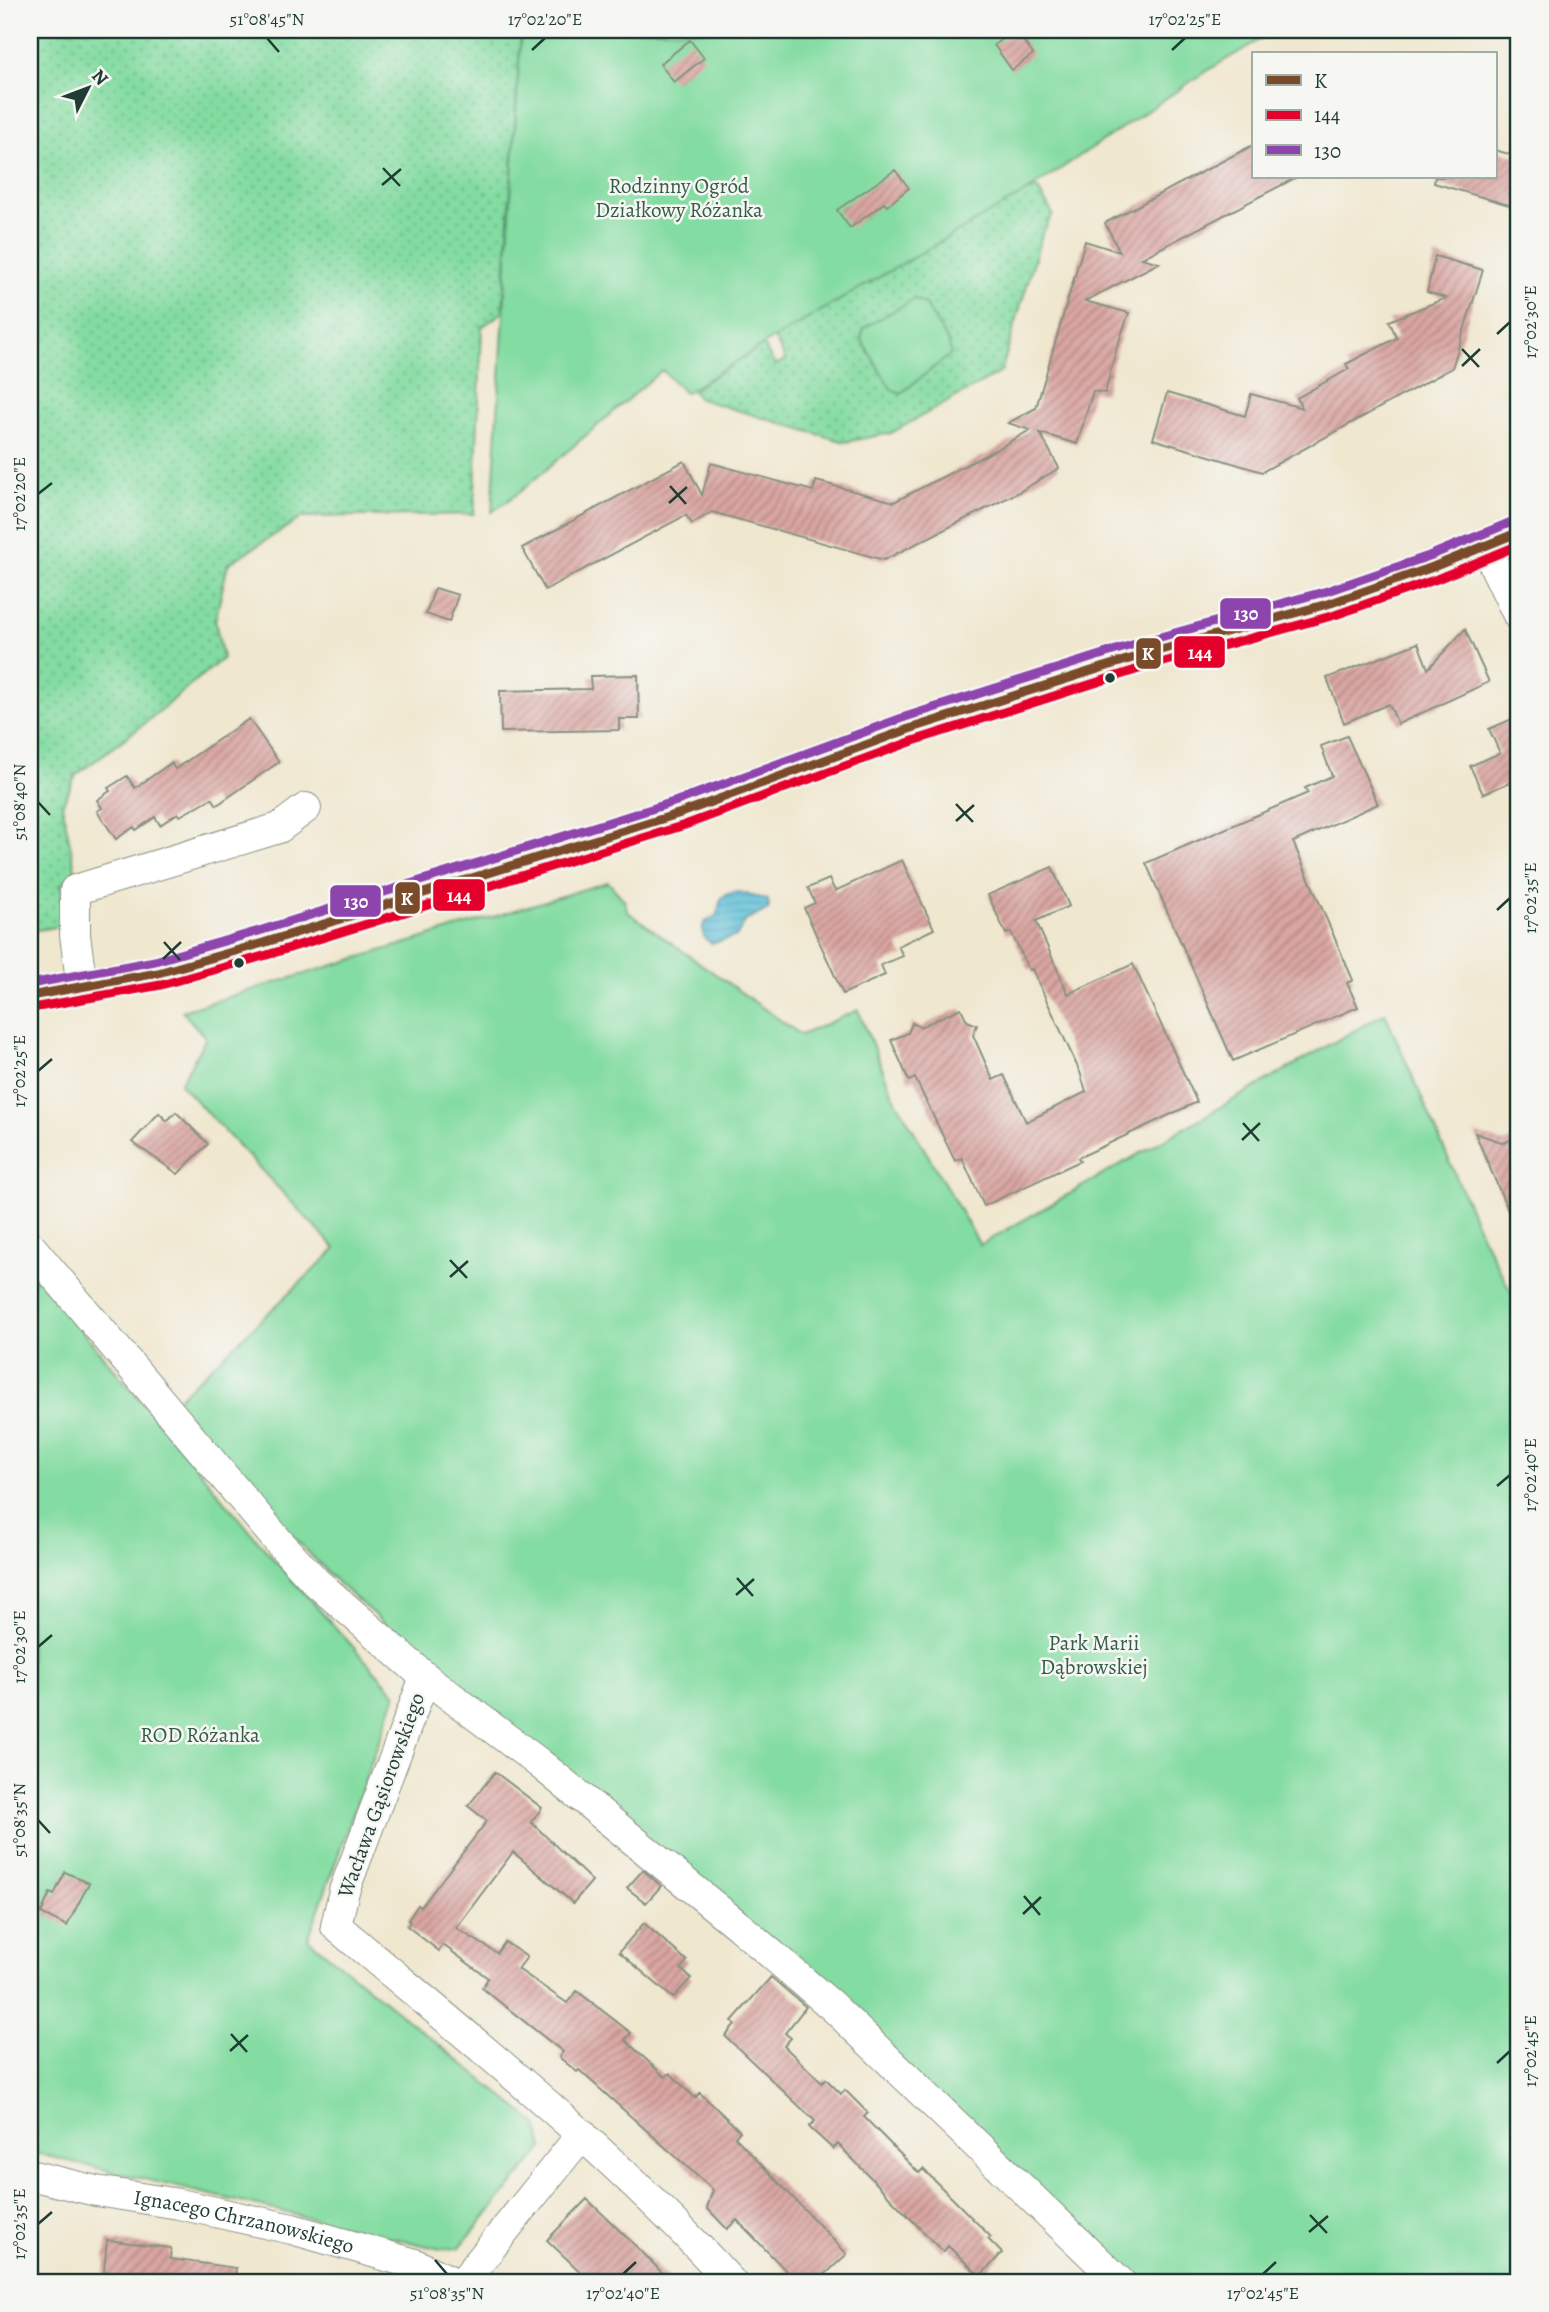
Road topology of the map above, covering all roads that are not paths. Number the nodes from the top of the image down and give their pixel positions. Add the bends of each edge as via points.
1 (1519, 532) edge
2 (1486, 546) junction
3 (1519, 617) edge
4 (306, 808) dead end
5 (82, 987) junction
6 (30, 996) edge
7 (30, 1246) edge
8 (425, 1677) junction
9 (582, 2134) junction
10 (30, 2175) edge
11 (453, 2282) edge
12 (463, 2282) edge
13 (731, 2282) edge
14 (1120, 2282) edge

1 - 2 street
2 - 3 street
2 - 5 street via 1331,603 1139,656 909,729 681,813 210,959
4 - 5 street via 279,828 75,890
5 - 6 street
7 - 8 street, Wacława Gąsiorowskiego via 279,1542 316,1582
8 - 9 street, Wacława Gąsiorowskiego via 344,1891 336,1926
8 - 14 street via 540,1763 822,1997
9 - 12 street
9 - 13 street, Wacława Gąsiorowskiego
10 - 11 street, Ignacego Chrzanowskiego via 292,2229 415,2264

